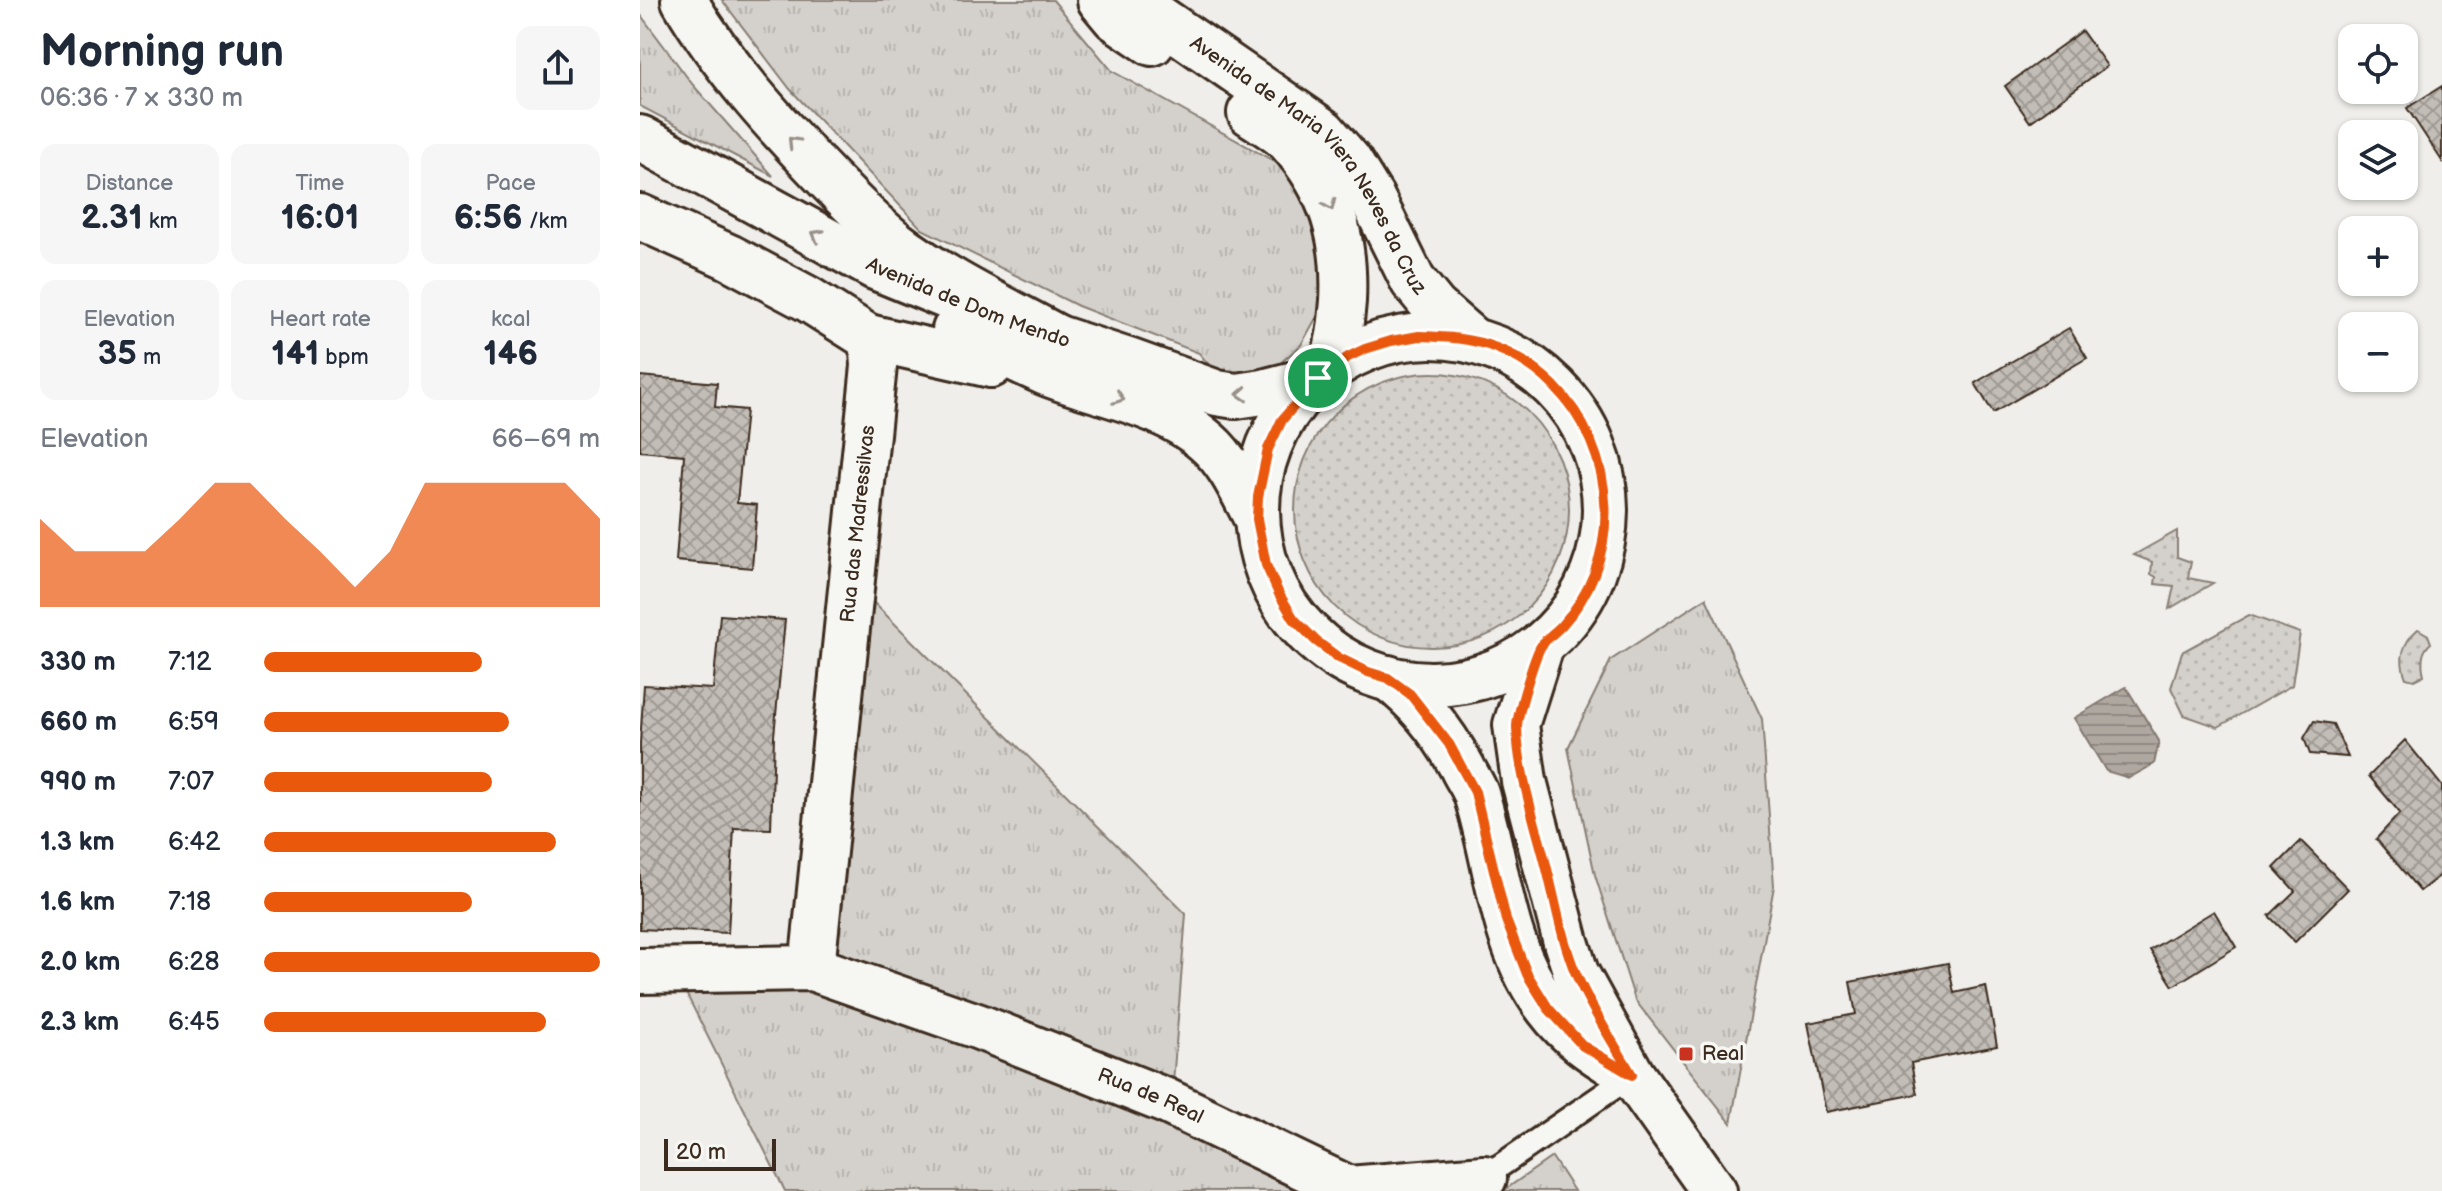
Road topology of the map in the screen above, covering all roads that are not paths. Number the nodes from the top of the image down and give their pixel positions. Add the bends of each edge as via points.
1 (684, 0) edge
2 (1100, 0) edge
3 (1136, 0) edge
4 (640, 138) edge
5 (640, 173) edge
6 (640, 217) edge
7 (868, 337) junction
8 (1472, 340) junction
9 (1050, 355) junction
10 (1325, 372) junction
11 (1257, 519) junction
12 (1541, 646) junction
13 (1388, 678) junction
14 (812, 968) junction
15 (640, 971) edge
16 (1632, 1075) junction
17 (1474, 1184) edge
18 (1714, 1191) edge

9 -> 1 main road via 896,244 855,205 777,126
2 -> 10 main road, Avenida de Maria Viera Neves da Cruz via 1115,18 1288,140 1317,177 1338,223 1344,267 1340,341
3 - 8 main road, Avenida de Maria Viera Neves da Cruz via 1323,131 1372,198 1413,281
9 -> 4 main road, Avenida de Dom Mendo via 965,306 875,267
5 - 9 main road, Avenida de Dom Mendo via 867,293 986,344
6 - 7 main road via 755,271
7 - 9 main road via 991,365
7 - 14 main road, Rua das Madressilvas via 874,366
8 - 10 main road via 1419,336 1391,341
8 - 12 main road via 1499,349 1545,378 1579,418 1600,467 1605,520 1594,573 1581,600
10 -> 9 main road, Avenida de Dom Mendo via 1236,396
9 -> 11 main road, Avenida de Dom Mendo via 1198,434 1229,468
10 - 11 main road via 1282,420 1268,449
11 - 13 main road via 1266,565 1294,619 1339,658
12 - 13 main road via 1488,676 1457,683 1429,685
12 - 16 main road via 1516,725 1524,781 1576,973
13 - 16 main road via 1430,718 1475,792 1506,920 1527,974 1548,1008 1583,1046
14 - 15 main road, Rua de Real
14 - 17 main road, Rua de Real via 1166,1101 1349,1189
16 - 17 lane, Rua de Real
16 - 18 main road

